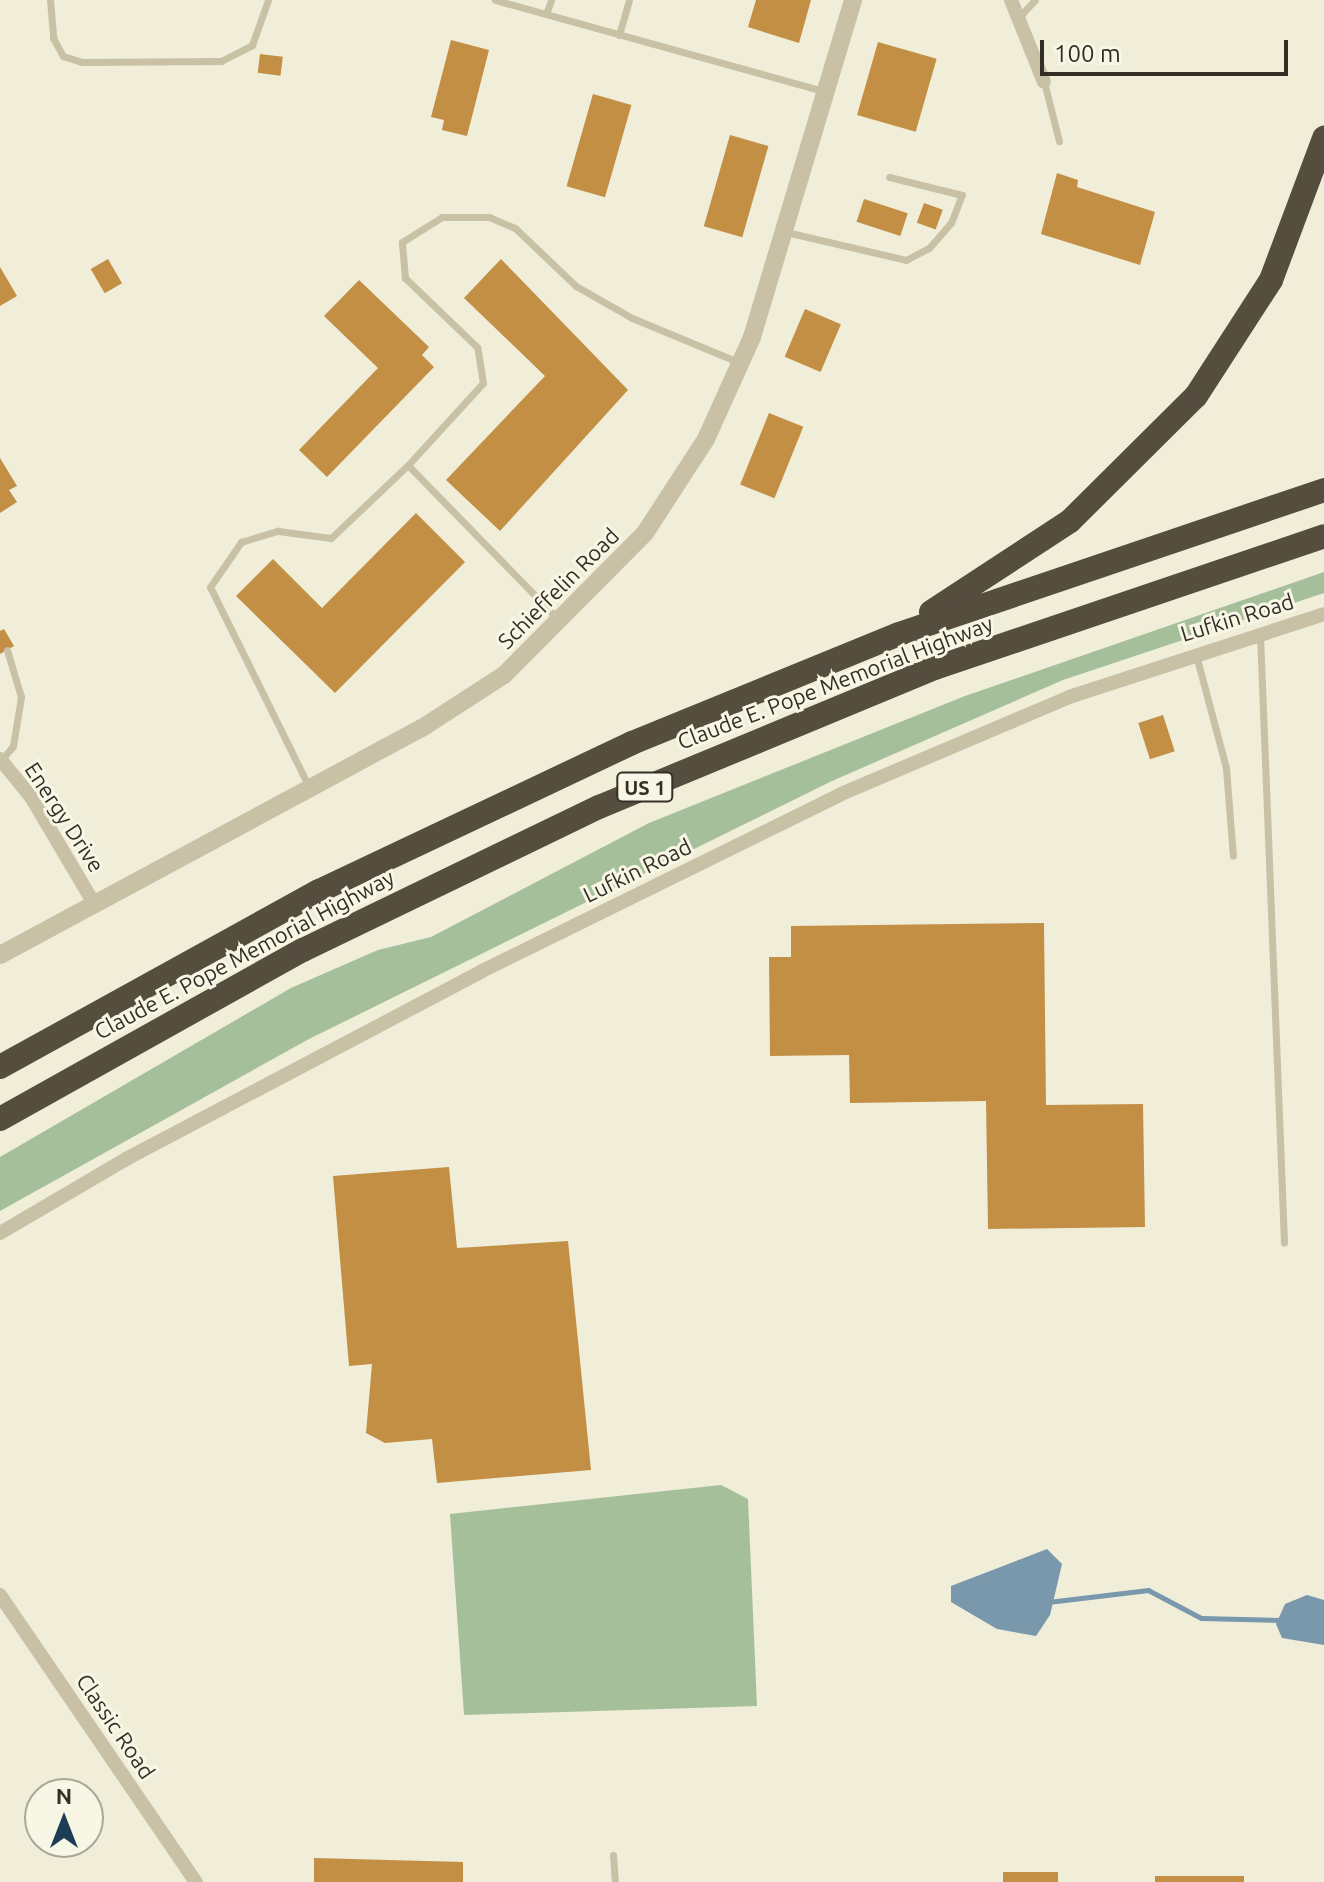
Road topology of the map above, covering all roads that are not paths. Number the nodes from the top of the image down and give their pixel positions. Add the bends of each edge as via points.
1 (50, 0) edge
2 (268, 0) edge
3 (495, 0) edge
4 (551, 0) edge
5 (629, 0) edge
6 (853, 0) edge
7 (1011, 0) edge
8 (1035, 0) edge
9 (546, 14) junction
10 (1019, 17) junction
11 (619, 35) junction
12 (1044, 82) joint
13 (824, 91) junction
14 (1324, 138) edge
15 (1059, 141) dead end
16 (889, 177) dead end
17 (784, 231) junction
18 (741, 362) junction
19 (408, 465) junction
20 (1324, 490) edge
21 (1324, 536) edge
22 (1324, 614) edge
23 (562, 623) junction
24 (899, 634) junction
25 (1260, 634) junction
26 (7, 650) dead end
27 (1196, 653) junction
28 (0, 760) edge
29 (309, 787) junction
30 (1233, 856) dead end
31 (92, 900) junction
32 (0, 955) edge
33 (0, 1067) edge
34 (0, 1119) edge
35 (0, 1233) edge
36 (1284, 1243) dead end
37 (0, 1595) edge
38 (613, 1855) dead end
39 (196, 1882) edge
40 (615, 1882) edge

1 - 2 lane via 53,38 63,56 82,62 221,61 252,45
3 - 9 lane
4 - 9 lane
5 - 11 lane
6 - 13 street, Schieffelin Road
7 - 10 street
8 - 10 lane
9 - 11 lane
10 - 12 street
11 - 13 lane
12 - 15 lane
13 - 17 street, Schieffelin Road
14 - 24 highway via 1291,235 1248,322 1160,438 1070,521
16 - 17 lane via 962,195 951,223 929,248 906,260
17 - 18 street, Schieffelin Road
18 - 19 lane via 632,318 576,286 515,228 489,217 442,217 402,242 399,260 405,278 477,347 483,383
18 - 23 street, Schieffelin Road via 706,439 645,533
19 - 23 lane
19 - 29 lane via 331,538 278,531 241,542 210,587
20 - 24 highway, Claude E. Pope Memorial Highway / US 1
21 - 34 highway, Claude E. Pope Memorial Highway / US 1 via 935,668 599,807 303,950
22 - 25 street, Lufkin Road
23 - 29 street, Schieffelin Road via 504,675 422,728
24 - 33 highway, Claude E. Pope Memorial Highway / US 1 via 452,825 158,976
25 - 27 street, Lufkin Road
25 - 36 lane
26 - 28 lane via 21,697 13,746
27 - 30 lane via 1226,768
27 - 35 street, Lufkin Road via 1069,697 841,794 469,977 126,1159
28 - 31 street, Energy Drive via 31,797
29 - 31 street, Schieffelin Road
31 - 32 street, Schieffelin Road
37 - 39 street, Classic Road
38 - 40 lane

